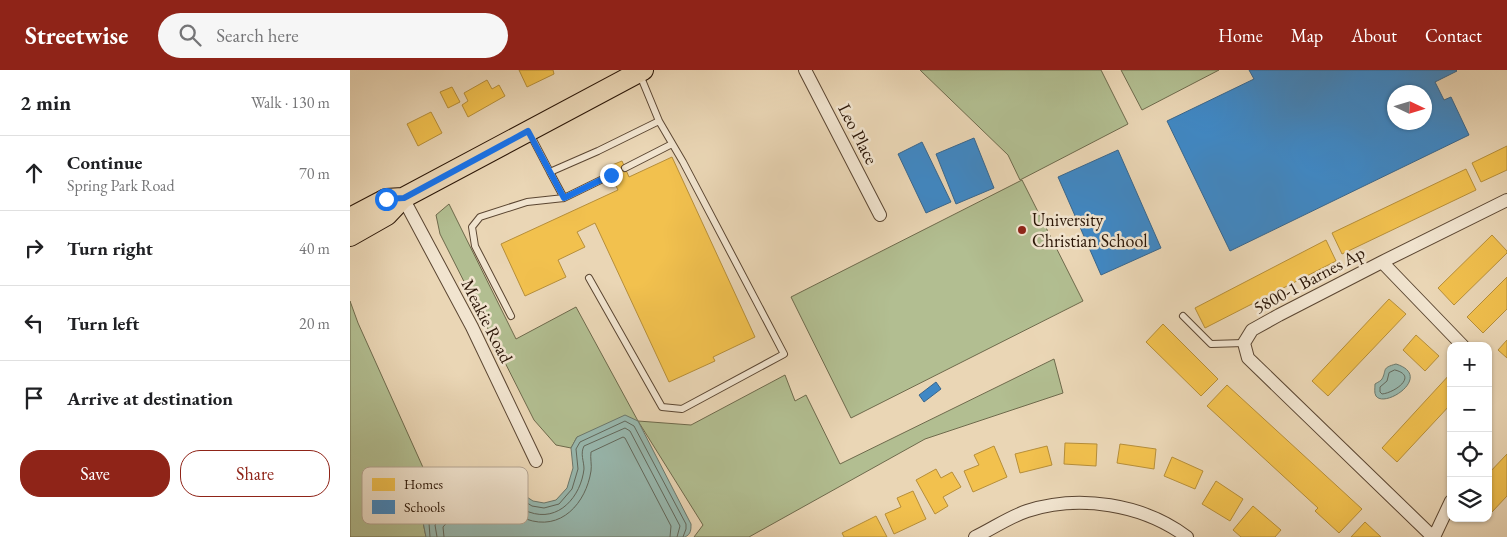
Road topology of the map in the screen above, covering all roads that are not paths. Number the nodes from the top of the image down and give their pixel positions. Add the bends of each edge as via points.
1 (805, 70) edge
2 (641, 71) edge
3 (659, 121) junction
4 (528, 131) junction
5 (672, 144) junction
6 (625, 168) dead end
7 (550, 172) junction
8 (611, 175) dead end
9 (404, 198) junction
10 (564, 198) junction
11 (1507, 200) edge
12 (880, 215) dead end
13 (350, 218) edge
14 (350, 236) edge
15 (1382, 262) junction
16 (588, 278) dead end
17 (510, 316) dead end
18 (1183, 316) dead end
19 (1459, 342) edge
20 (1244, 344) junction
21 (536, 462) dead end
22 (1447, 509) edge
23 (975, 537) edge
24 (1187, 537) edge
25 (1434, 537) edge

1 - 12 street, Leo Place
2 - 3 lane
2 - 4 main road
3 - 5 lane
3 - 7 lane
4 - 7 lane
4 - 9 main road
5 - 6 lane
5 - 16 lane via 784,354 682,409 662,407
7 - 10 lane
8 - 10 lane
9 - 13 main road via 386,199
9 - 14 main road via 387,215
9 - 21 street, Meakie Road via 472,327
10 - 17 lane via 527,202 480,217 472,227 475,246
11 - 15 street, 5800-1 Barnes Ap
15 - 19 street
15 - 20 street, 5800-1 Barnes Ap via 1252,330
18 - 20 lane via 1211,344
20 - 25 street via 1248,358
22 - 25 street
23 - 24 street via 1025,512 1044,506 1073,504 1133,510

